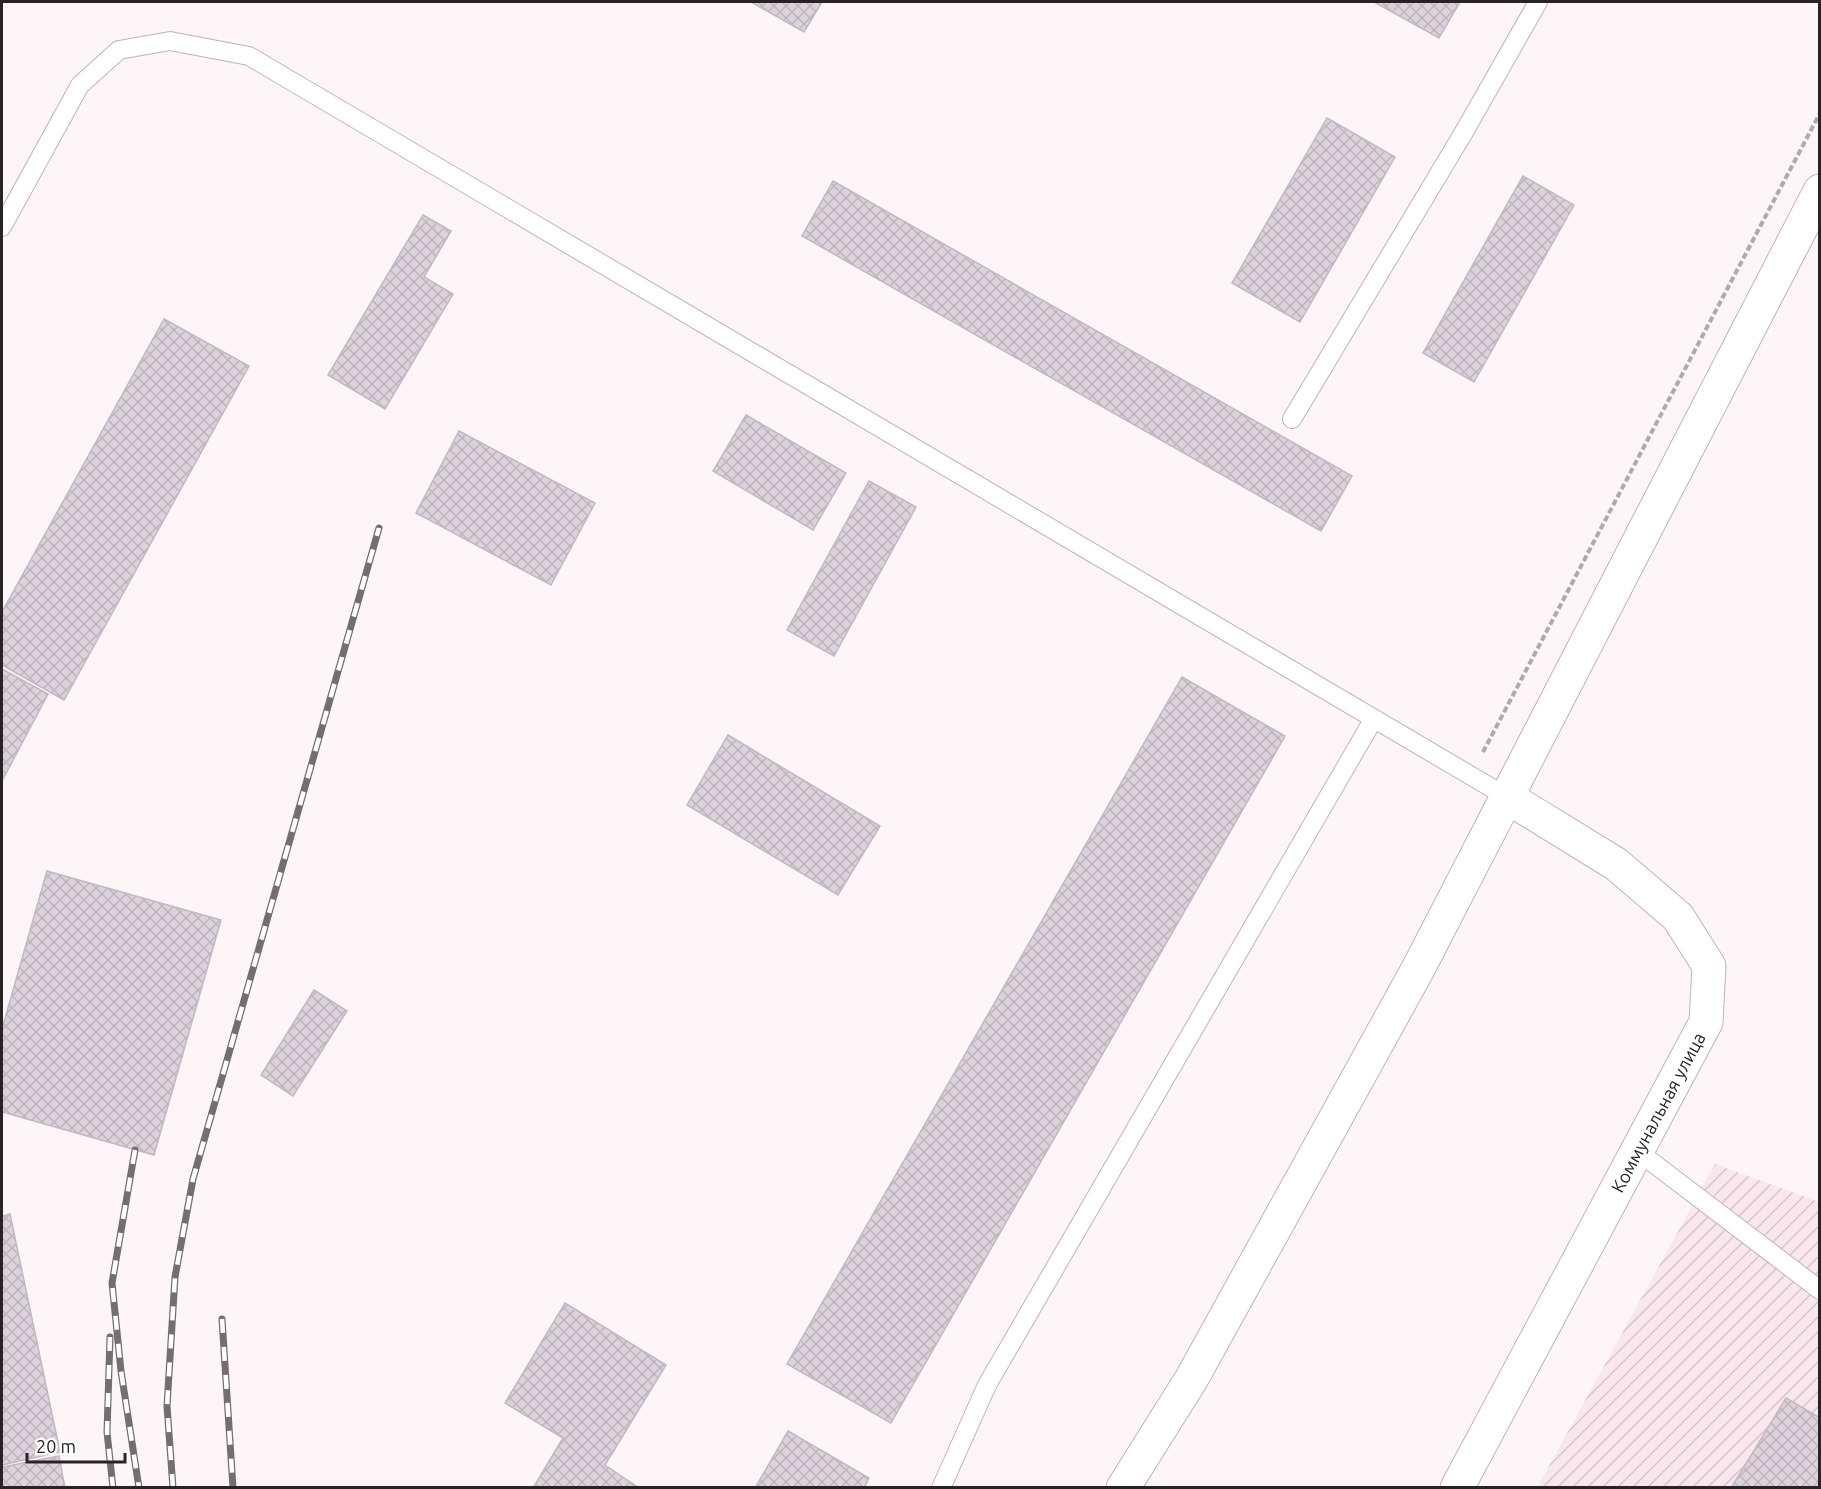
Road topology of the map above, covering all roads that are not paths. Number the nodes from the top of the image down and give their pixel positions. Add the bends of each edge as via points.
1 (1538, 2) edge
2 (1820, 191) edge
3 (2, 227) edge
4 (1292, 420) dead end
5 (1373, 720) junction
6 (1506, 797) junction
7 (1636, 1150) junction
8 (1820, 1290) edge
9 (941, 1488) edge
10 (1123, 1488) edge
11 (1457, 1488) edge

1 - 4 lane
2 - 6 street
3 - 5 lane via 80,85 120,50 170,41 249,56
5 - 6 lane
5 - 9 lane via 987,1385
6 - 7 street, Коммунальная улица via 1616,864 1678,917 1709,966 1706,1022
6 - 10 street via 1418,969 1215,1336
7 - 8 lane
7 - 11 street, Коммунальная улица

